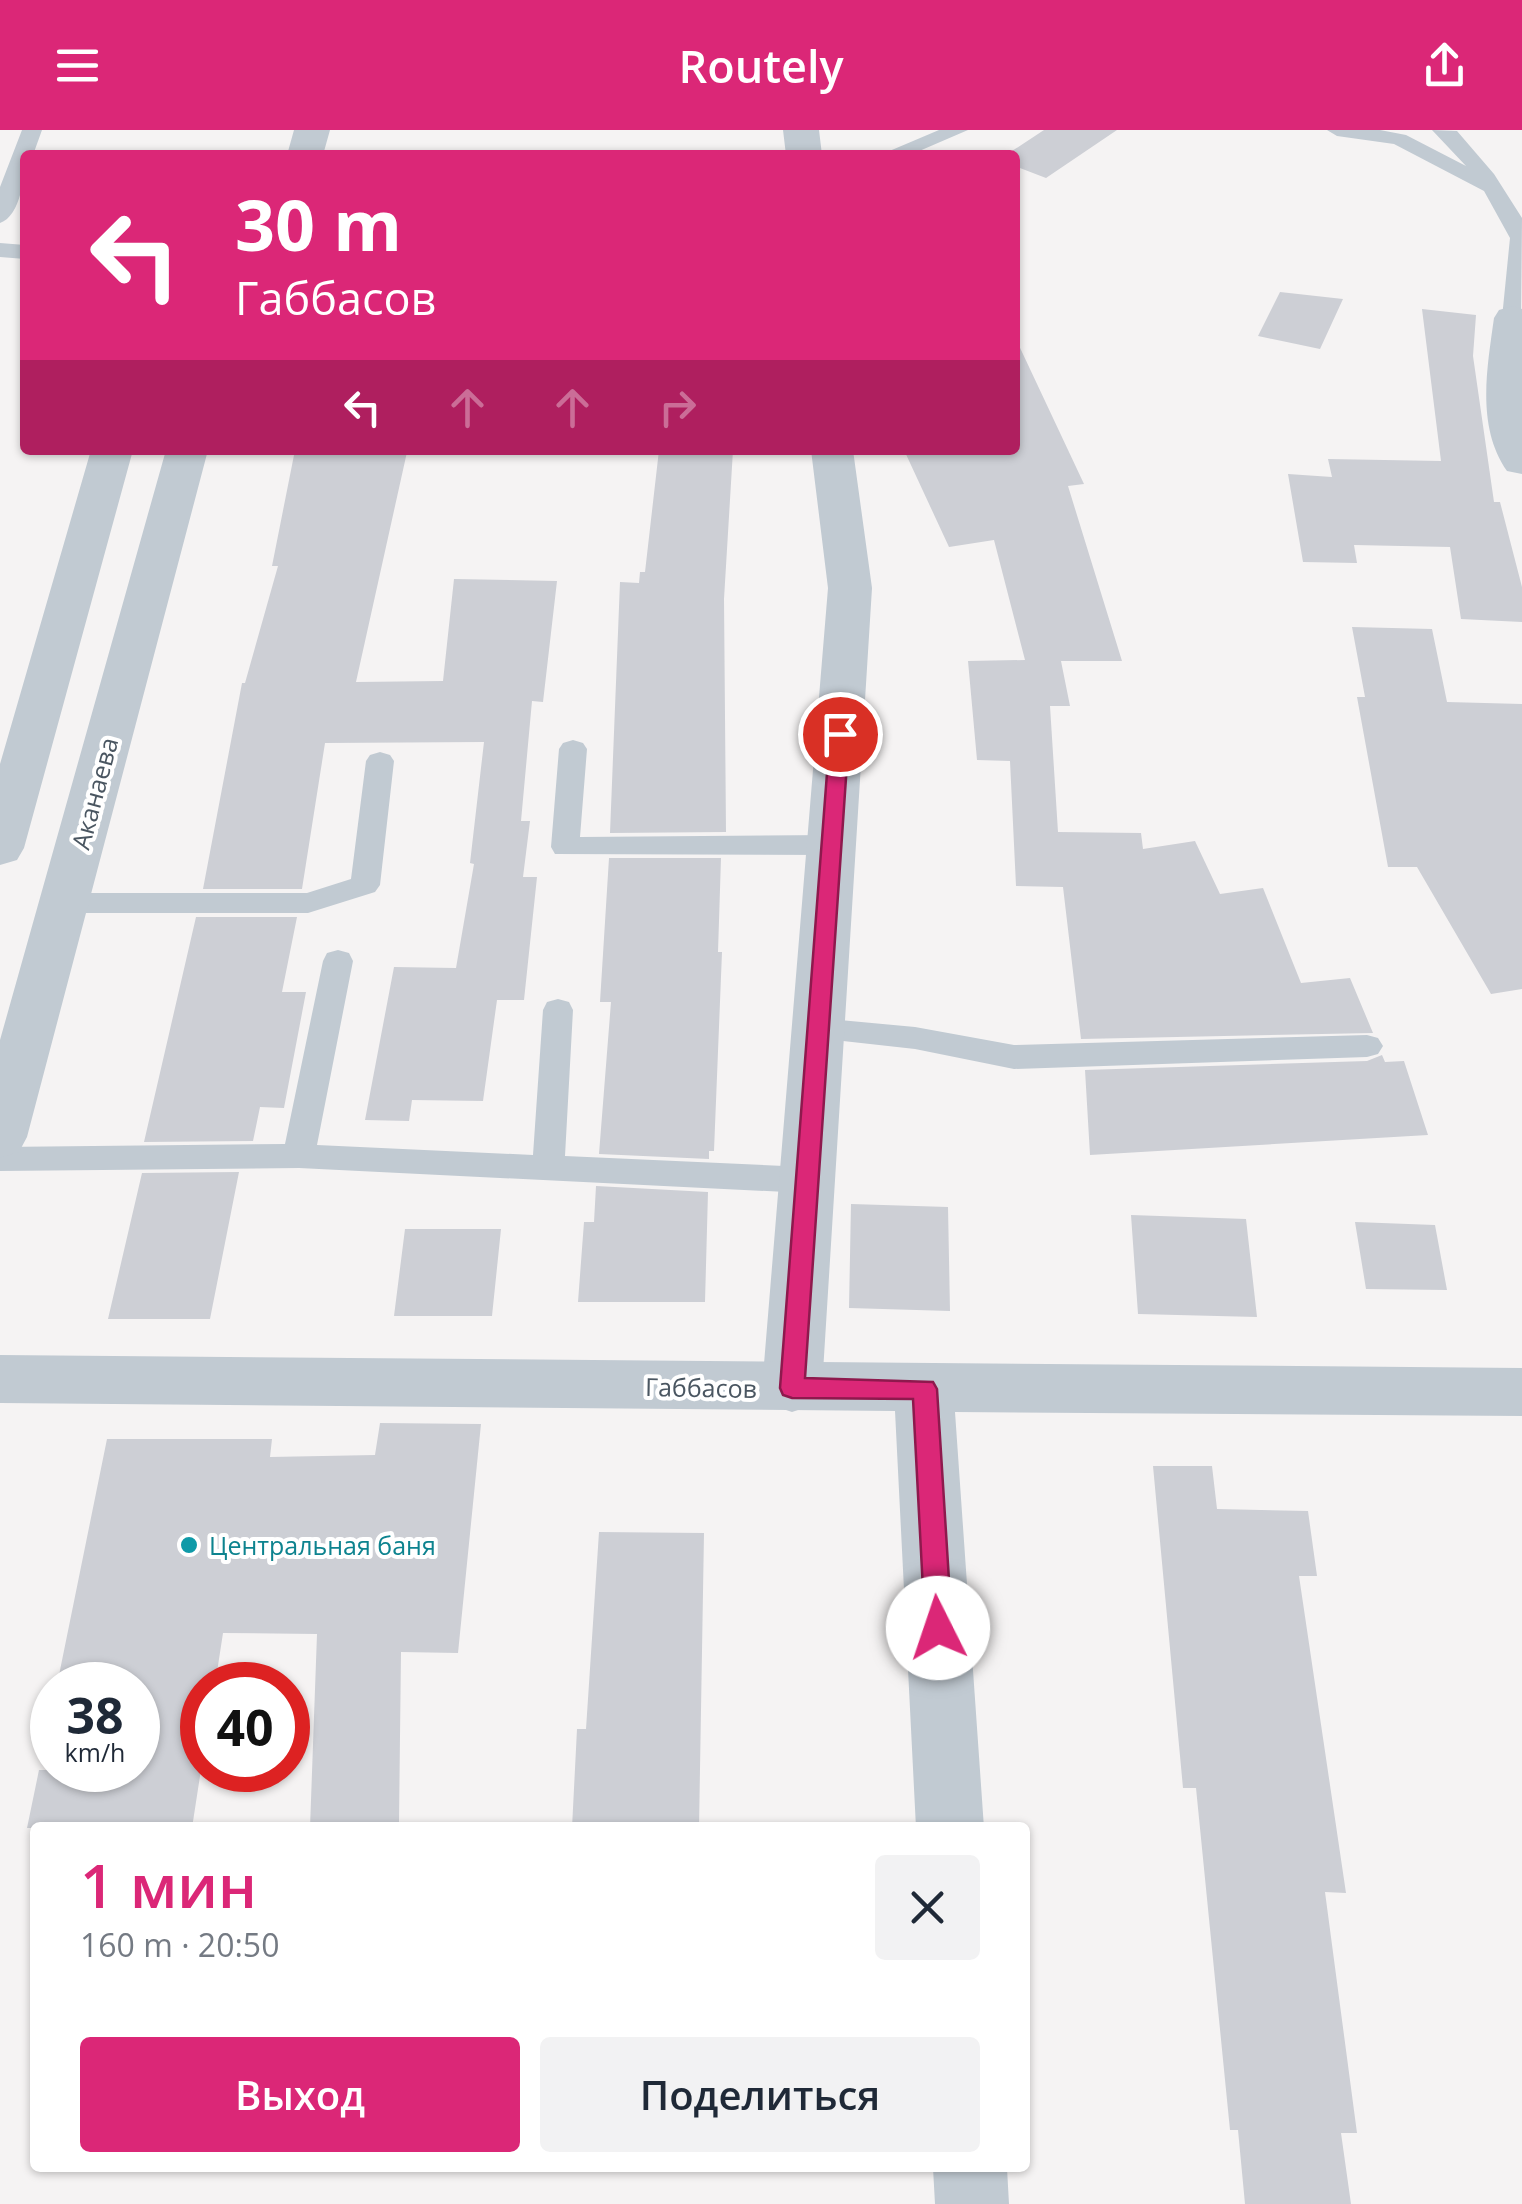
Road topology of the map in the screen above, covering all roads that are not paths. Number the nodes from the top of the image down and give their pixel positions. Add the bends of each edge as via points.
1 (958, 130) edge
2 (1338, 130) edge
3 (1448, 131) edge
4 (1406, 135) edge
5 (904, 150) edge
6 (20, 162) edge
7 (1491, 188) junction
8 (0, 216) edge
9 (1514, 318) joint
10 (111, 455) edge
11 (186, 455) edge
12 (833, 455) edge
13 (1522, 462) edge
14 (572, 748) dead end
15 (380, 761) dead end
16 (832, 844) junction
17 (0, 848) edge
18 (64, 903) junction
19 (338, 961) dead end
20 (558, 1010) dead end
21 (818, 1029) junction
22 (1367, 1046) dead end
23 (0, 1137) edge
24 (299, 1156) junction
25 (0, 1159) edge
26 (548, 1168) junction
27 (806, 1180) junction
28 (0, 1378) edge
29 (792, 1388) junction
30 (924, 1389) junction
31 (1522, 1392) edge
32 (950, 1822) edge
33 (970, 2172) edge
34 (972, 2204) edge

1 - 5 lane
2 - 4 lane
3 - 7 lane
4 - 7 lane
6 - 8 lane
7 - 9 lane via 1521,238
9 - 13 street via 1505,383
10 - 17 street
11 - 18 street, Аканаева
12 - 16 street via 850,588
14 - 16 lane via 566,847
15 - 18 lane via 366,884 308,903
16 - 21 street
18 - 23 street, Аканаева
19 - 24 lane
20 - 26 lane
21 - 22 lane via 1014,1057
21 - 27 street
24 - 25 lane
24 - 26 lane
26 - 27 lane
27 - 29 street
28 - 29 street, Габбасов
29 - 30 street, Габбасов
30 - 31 street, Габбасов
30 - 32 street
33 - 34 street

